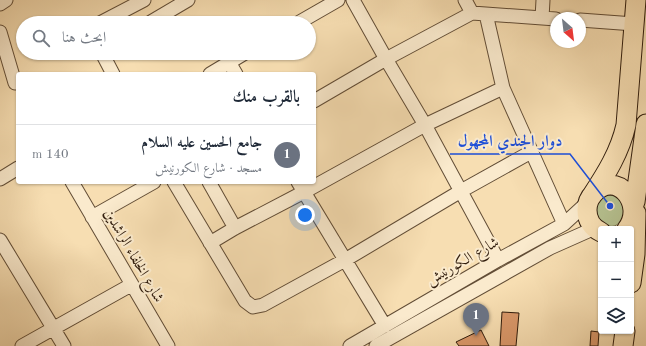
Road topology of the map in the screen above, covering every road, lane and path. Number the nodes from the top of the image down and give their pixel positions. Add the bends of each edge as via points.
1 (6, 0) edge
2 (144, 0) edge
3 (188, 0) edge
4 (338, 0) edge
5 (354, 0) edge
6 (465, 0) edge
7 (543, 0) edge
8 (636, 0) edge
9 (0, 4) edge
10 (472, 13) junction
11 (486, 14) junction
12 (113, 16) edge
13 (161, 16) edge
14 (310, 16) edge
15 (542, 18) junction
16 (550, 19) edge
17 (586, 20) edge
18 (634, 24) junction
19 (0, 32) edge
20 (386, 59) junction
21 (106, 60) edge
22 (233, 60) edge
23 (229, 62) junction
24 (0, 64) edge
25 (113, 72) edge
26 (213, 72) edge
27 (235, 72) edge
28 (16, 83) edge
29 (16, 85) edge
30 (504, 88) junction
31 (316, 100) edge
32 (646, 124) edge
33 (425, 125) junction
34 (531, 152) junction
35 (16, 169) edge
36 (0, 179) edge
37 (316, 180) edge
38 (73, 184) edge
39 (150, 184) edge
40 (175, 184) edge
41 (210, 184) edge
42 (301, 187) edge
43 (461, 191) junction
44 (590, 199) junction
45 (636, 206) junction
46 (92, 217) junction
47 (564, 224) junction
48 (630, 226) edge
49 (235, 228) junction
50 (598, 233) edge
51 (598, 234) edge
52 (0, 240) edge
53 (210, 243) junction
54 (641, 254) edge
55 (345, 260) junction
56 (498, 260) junction
57 (5, 261) edge
58 (634, 274) edge
59 (131, 285) junction
60 (385, 326) junction
61 (53, 329) junction
62 (616, 334) edge
63 (625, 334) edge
64 (22, 346) edge
65 (64, 346) edge
66 (168, 346) edge
67 (350, 346) edge
68 (376, 346) edge
69 (615, 346) edge
70 (623, 346) edge

1 - 9 street
2 - 12 street
3 - 13 street
4 - 14 street
5 - 20 street
6 - 10 street
7 - 15 street
8 - 18 highway
10 - 11 street
10 - 20 street
11 - 15 street
11 - 30 street
15 - 16 street
17 - 18 street
18 - 44 highway via 624,133 617,153
19 - 28 street
20 - 31 street
20 - 33 street
21 - 25 street
22 - 23 street
23 - 26 street
23 - 27 street
24 - 29 street
30 - 33 street
30 - 34 street
32 - 45 highway
33 - 37 street
33 - 43 street
34 - 43 street
34 - 47 street
35 - 36 street
38 - 46 street, شارع الخلفاء الراشدين
39 - 46 street
40 - 53 street
41 - 49 street
42 - 49 street
42 - 55 street
43 - 55 street
43 - 56 street
44 - 45 highway via 602,188 620,187 632,196
44 - 47 street, شارع الكورنيش
44 - 50 highway via 587,216
45 - 48 highway via 634,220
45 - 54 highway
46 - 59 street, شارع الخلفاء الراشدين
47 - 56 street, شارع الكورنيش
49 - 53 street
51 - 68 street, شارع الكورنيش via 550,248
52 - 57 street
53 - 55 street via 245,301 253,307 263,305
54 - 58 highway
55 - 60 street
56 - 60 street, شارع الكورنيش
57 - 61 street
59 - 61 street
59 - 66 street, شارع الخلفاء الراشدين
60 - 67 street, شارع الكورنيش
61 - 64 street
61 - 65 street
62 - 69 highway
63 - 70 highway

